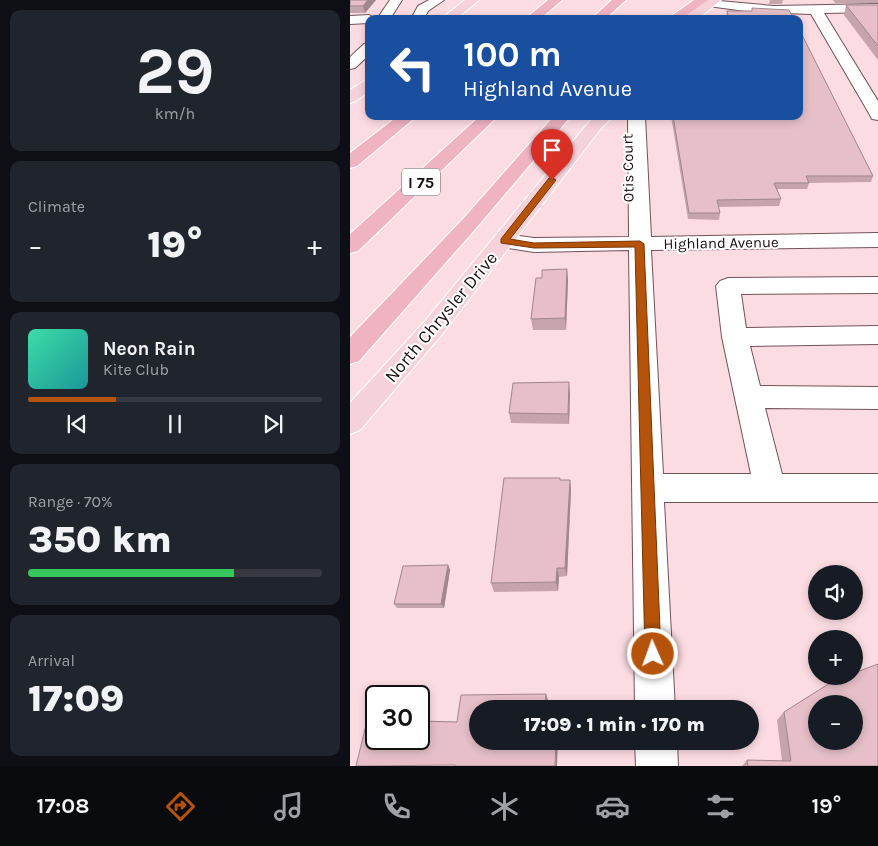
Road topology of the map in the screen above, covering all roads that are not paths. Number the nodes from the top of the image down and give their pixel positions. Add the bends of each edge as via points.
1 (396, 0) edge
2 (438, 0) edge
3 (473, 0) edge
4 (556, 0) edge
5 (620, 0) edge
6 (710, 1) edge
7 (761, 4) edge
8 (878, 8) edge
9 (817, 13) dead end
10 (386, 15) edge
11 (419, 15) edge
12 (452, 15) edge
13 (536, 15) edge
14 (601, 15) edge
15 (680, 15) edge
16 (694, 15) edge
17 (360, 19) edge
18 (350, 33) edge
19 (365, 51) edge
20 (350, 66) edge
21 (365, 68) edge
22 (365, 86) edge
23 (350, 98) edge
24 (878, 115) edge
25 (403, 120) edge
26 (486, 120) edge
27 (559, 120) edge
28 (601, 120) edge
29 (625, 120) edge
30 (636, 120) edge
31 (350, 162) edge
32 (878, 240) edge
33 (504, 241) junction
34 (640, 244) junction
35 (350, 246) edge
36 (878, 285) edge
37 (878, 335) edge
38 (735, 337) junction
39 (350, 354) edge
40 (748, 397) junction
41 (878, 398) edge
42 (350, 422) edge
43 (769, 487) junction
44 (648, 488) junction
45 (878, 488) edge
46 (655, 700) edge
47 (656, 750) edge
48 (657, 766) edge

1 - 10 street
2 - 11 street
3 - 12 main road
4 - 13 highway
5 - 14 highway
6 - 7 street
6 - 15 highway
6 - 16 main road
7 - 8 street
9 - 24 street
17 - 18 street
19 - 20 street
20 - 21 street
22 - 23 main road
25 - 31 highway
26 - 35 highway, I 75
27 - 39 highway
28 - 33 main road, North Chrysler Drive
29 - 34 street, Otis Court via 629,229
30 - 34 street
32 - 34 street, Highland Avenue
33 - 34 street, Highland Avenue via 534,246
33 - 42 main road, North Chrysler Drive via 384,386
34 - 44 street
36 - 38 street via 728,286
37 - 38 street
38 - 40 street
40 - 41 street
40 - 43 street
43 - 44 street
43 - 45 street
44 - 46 street
47 - 48 street

